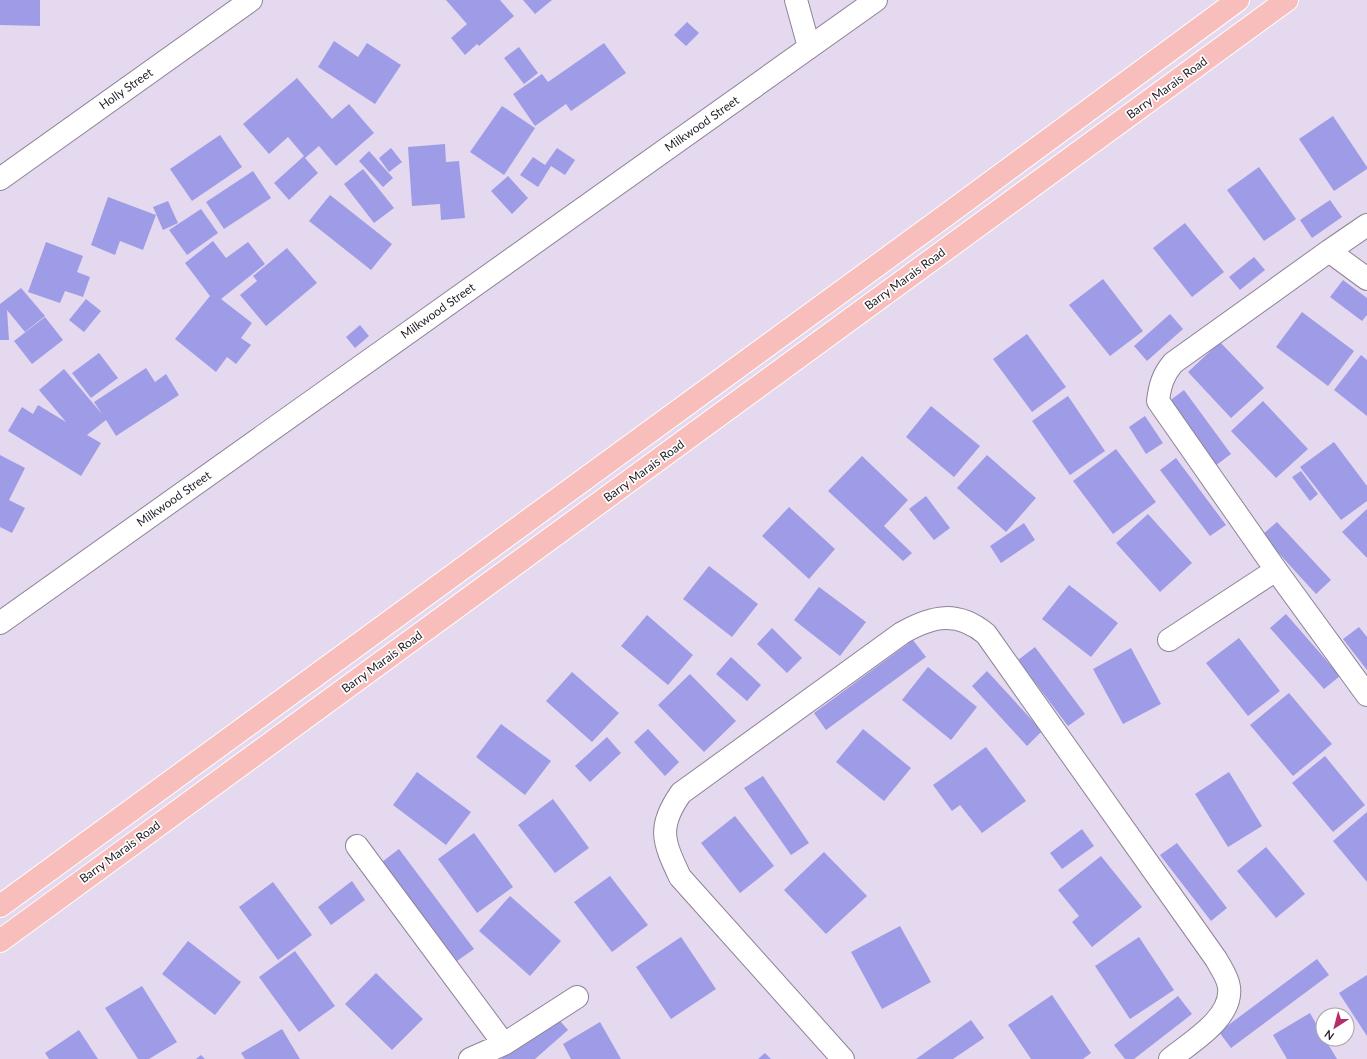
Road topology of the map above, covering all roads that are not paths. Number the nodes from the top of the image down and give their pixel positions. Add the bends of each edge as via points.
1 (251, 0) edge
2 (796, 0) edge
3 (876, 0) edge
4 (1238, 0) edge
5 (1287, 0) edge
6 (809, 48) junction
7 (0, 179) edge
8 (1367, 225) edge
9 (1329, 251) junction
10 (1367, 279) edge
11 (1276, 570) junction
12 (0, 623) edge
13 (1169, 640) dead end
14 (1367, 695) edge
15 (357, 846) dead end
16 (0, 906) edge
17 (0, 941) edge
18 (577, 997) dead end
19 (504, 1044) junction
20 (470, 1059) edge
21 (843, 1059) edge
22 (1170, 1059) edge

1 - 7 street, Holly Street
2 - 6 street
3 - 6 street, Milkwood Street
4 - 16 main road
5 - 17 main road, Barry Marais Road
6 - 12 street, Milkwood Street
8 - 9 street
9 - 10 street
9 - 11 street via 1173,363 1164,374 1160,386 1158,401 1167,416
11 - 13 street
11 - 14 street
15 - 19 street
18 - 19 street
19 - 20 street
21 - 22 street via 680,877 665,842 666,822 672,806 681,793 902,633 937,618 950,618 962,619 986,634 1224,972 1229,987 1224,1012 1217,1022

